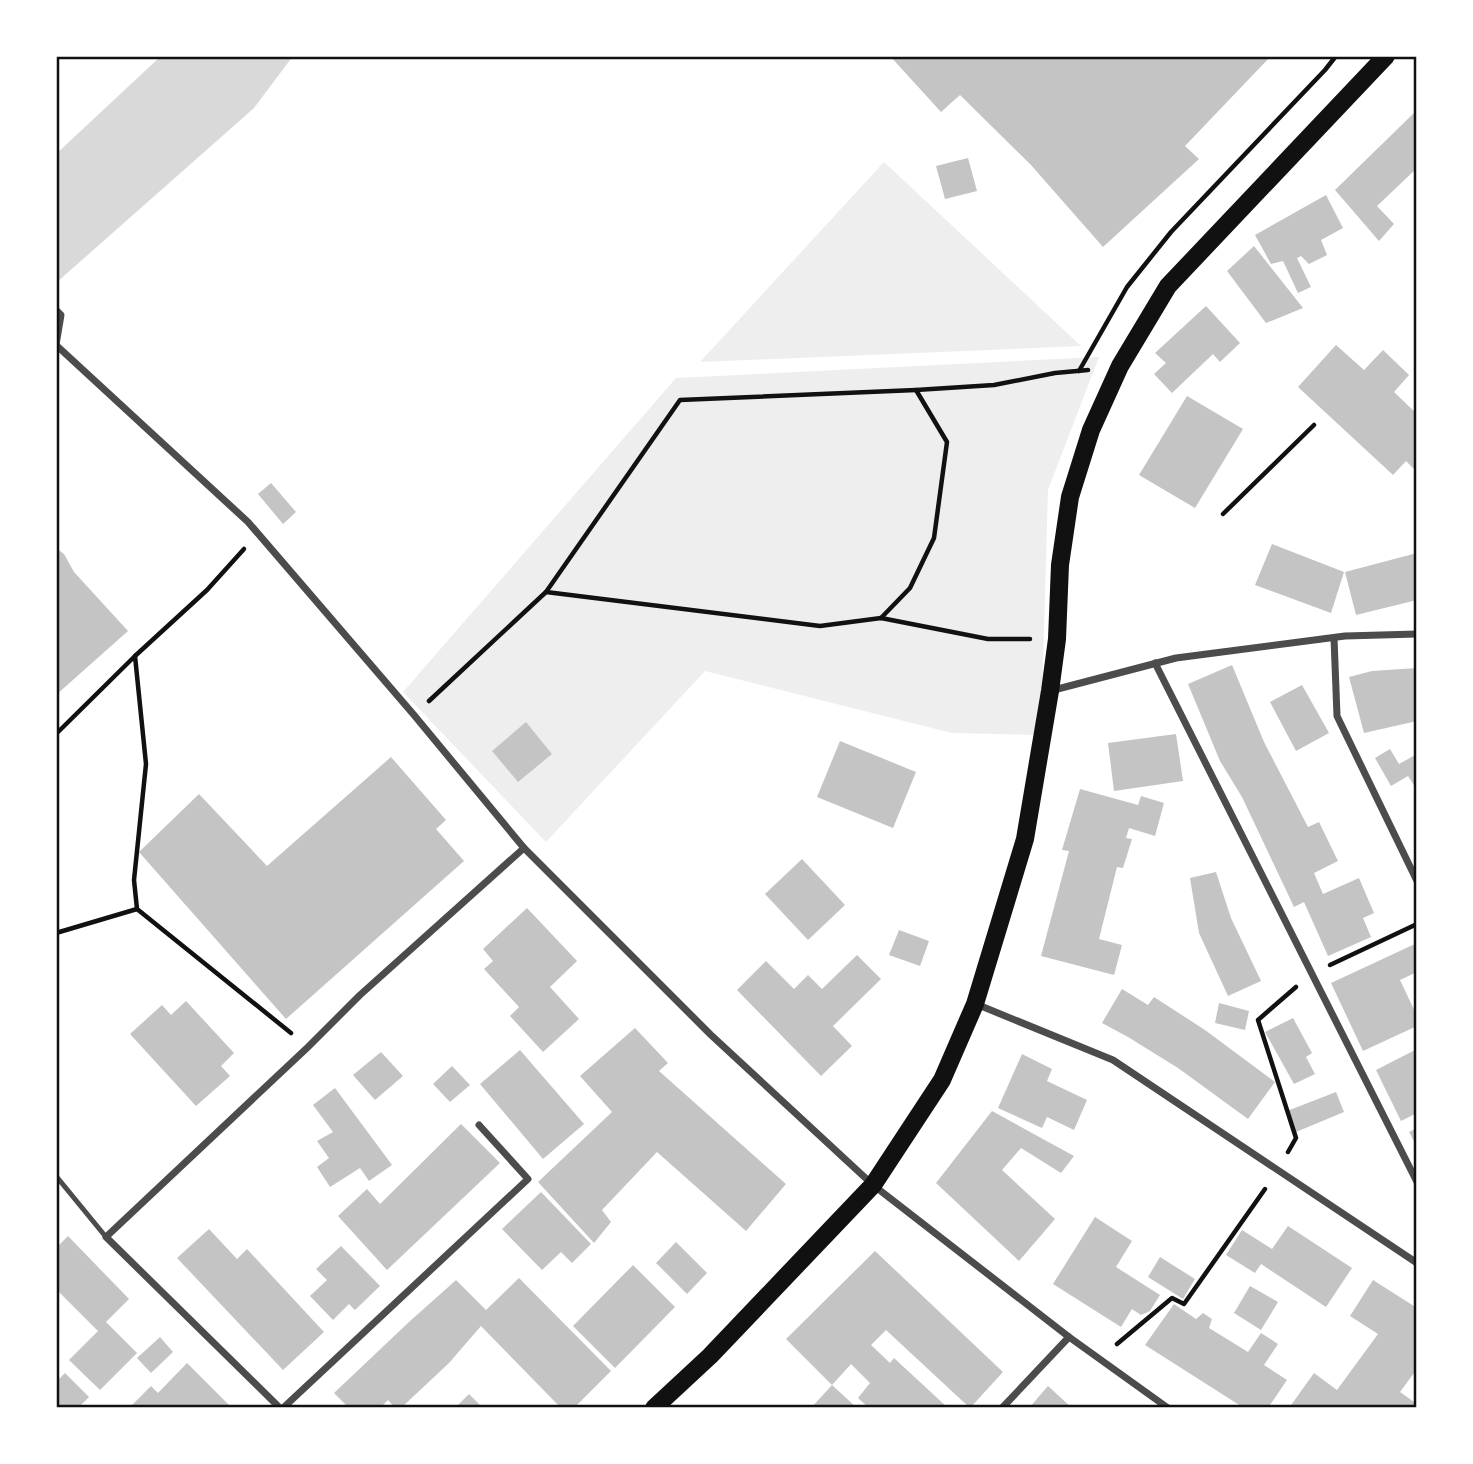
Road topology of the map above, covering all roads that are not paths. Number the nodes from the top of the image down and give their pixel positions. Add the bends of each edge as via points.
1 (1386, 56) edge
2 (59, 312) edge
3 (56, 345) edge
4 (1417, 634) edge
5 (1334, 638) junction
6 (1155, 663) junction
7 (1050, 691) junction
8 (524, 848) junction
9 (1417, 881) edge
10 (975, 1004) junction
11 (479, 1125) dead end
12 (56, 1177) edge
13 (1417, 1182) edge
14 (873, 1185) junction
15 (106, 1237) junction
16 (1417, 1262) edge
17 (1069, 1337) junction
18 (1156, 1405) edge
19 (282, 1408) edge
20 (654, 1408) edge
21 (1002, 1408) edge
22 (1168, 1408) edge

1 - 7 main road via 1168,286 1120,366 1091,430 1070,496
2 - 3 street
3 - 8 street via 248,522
4 - 5 street
5 - 6 street
5 - 9 street via 1337,716
6 - 7 street
6 - 13 street
7 - 10 main road via 1025,839
8 - 14 street via 711,1035
8 - 15 street via 360,995
10 - 14 main road via 942,1080
10 - 16 street via 1114,1060
11 - 19 street via 528,1179
12 - 15 lane
14 - 17 street
14 - 20 main road via 710,1356
15 - 19 street
17 - 18 street
17 - 21 street
18 - 22 street

